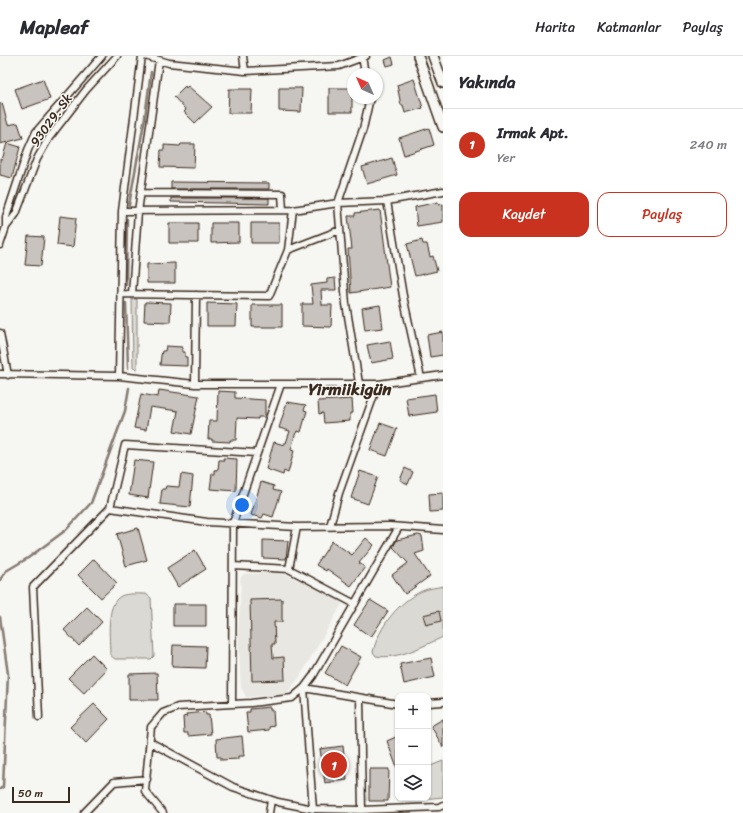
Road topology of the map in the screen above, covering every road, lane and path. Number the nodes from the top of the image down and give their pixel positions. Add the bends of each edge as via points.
1 (102, 56) edge
2 (117, 56) edge
3 (143, 56) edge
4 (243, 56) edge
5 (363, 56) edge
6 (418, 56) edge
7 (433, 56) edge
8 (159, 60) junction
9 (364, 68) edge
10 (246, 71) junction
11 (443, 82) edge
12 (79, 83) junction
13 (86, 90) junction
14 (369, 104) edge
15 (443, 128) edge
16 (33, 140) junction
17 (44, 146) junction
18 (443, 191) edge
19 (141, 193) junction
20 (387, 201) junction
21 (338, 203) junction
22 (283, 210) junction
23 (293, 210) junction
24 (122, 211) junction
25 (138, 212) junction
26 (6, 227) junction
27 (340, 230) junction
28 (0, 245) edge
29 (288, 250) junction
30 (120, 294) junction
31 (132, 294) junction
32 (196, 295) junction
33 (0, 333) edge
34 (0, 374) edge
35 (8, 375) junction
36 (443, 375) edge
37 (119, 376) junction
38 (421, 378) junction
39 (359, 383) junction
40 (195, 384) junction
41 (281, 384) junction
42 (378, 384) junction
43 (257, 453) junction
44 (110, 508) junction
45 (233, 524) junction
46 (330, 526) junction
47 (297, 527) junction
48 (399, 527) junction
49 (443, 530) edge
50 (233, 566) junction
51 (289, 569) junction
52 (355, 604) junction
53 (304, 688) junction
54 (360, 698) junction
55 (443, 702) edge
56 (431, 703) edge
57 (232, 704) junction
58 (395, 704) edge
59 (39, 717) dead end
60 (150, 742) junction
61 (146, 779) junction
62 (271, 800) junction
63 (441, 808) edge
64 (313, 809) junction
65 (362, 810) junction
66 (84, 813) edge
67 (163, 813) edge
68 (269, 813) edge

1 - 12 street, 93029. Sk
2 - 13 street, 93029. Sk
3 - 8 street
3 - 24 street
4 - 10 street
5 - 9 street
5 - 10 street via 339,66
6 - 15 main road
7 - 11 main road
8 - 10 street
8 - 19 street
12 - 13 street
12 - 16 street, 93029. Sk via 36,132
13 - 17 street, 93029. Sk
14 - 21 street
16 - 17 street
16 - 26 street, 93029. Sk via 6,217
17 - 26 street, 93029. Sk via 16,214
18 - 20 street
19 - 22 street via 282,194
19 - 25 street
20 - 21 street
20 - 38 street via 403,296
21 - 23 street
21 - 27 street
22 - 23 street
22 - 25 street
23 - 29 street
24 - 25 street
24 - 30 street
25 - 31 street
26 - 28 street, 93029. Sk
27 - 29 street
27 - 39 street via 346,304
29 - 32 street via 269,296
30 - 31 street
30 - 37 street
31 - 32 street
32 - 40 street
33 - 35 street
34 - 35 street
35 - 37 street
36 - 38 street
37 - 40 street
38 - 42 street
39 - 41 street
39 - 42 street
40 - 41 street
41 - 43 street
42 - 46 street via 339,493
43 - 44 street via 125,445
43 - 45 street
44 - 45 street
44 - 59 street via 32,587
45 - 47 street
45 - 50 street
46 - 47 street
46 - 48 street
47 - 51 street
48 - 49 street
48 - 52 street
50 - 51 street
50 - 57 street
51 - 52 street
52 - 53 street
53 - 54 street
53 - 57 street via 292,698
53 - 64 street
54 - 58 street
54 - 65 street
55 - 56 street
57 - 60 street via 178,707 163,713 151,727
60 - 61 street
60 - 62 street via 233,787
61 - 66 street via 114,782
61 - 67 street via 145,791
62 - 64 street
62 - 68 street
63 - 65 street
64 - 65 street

